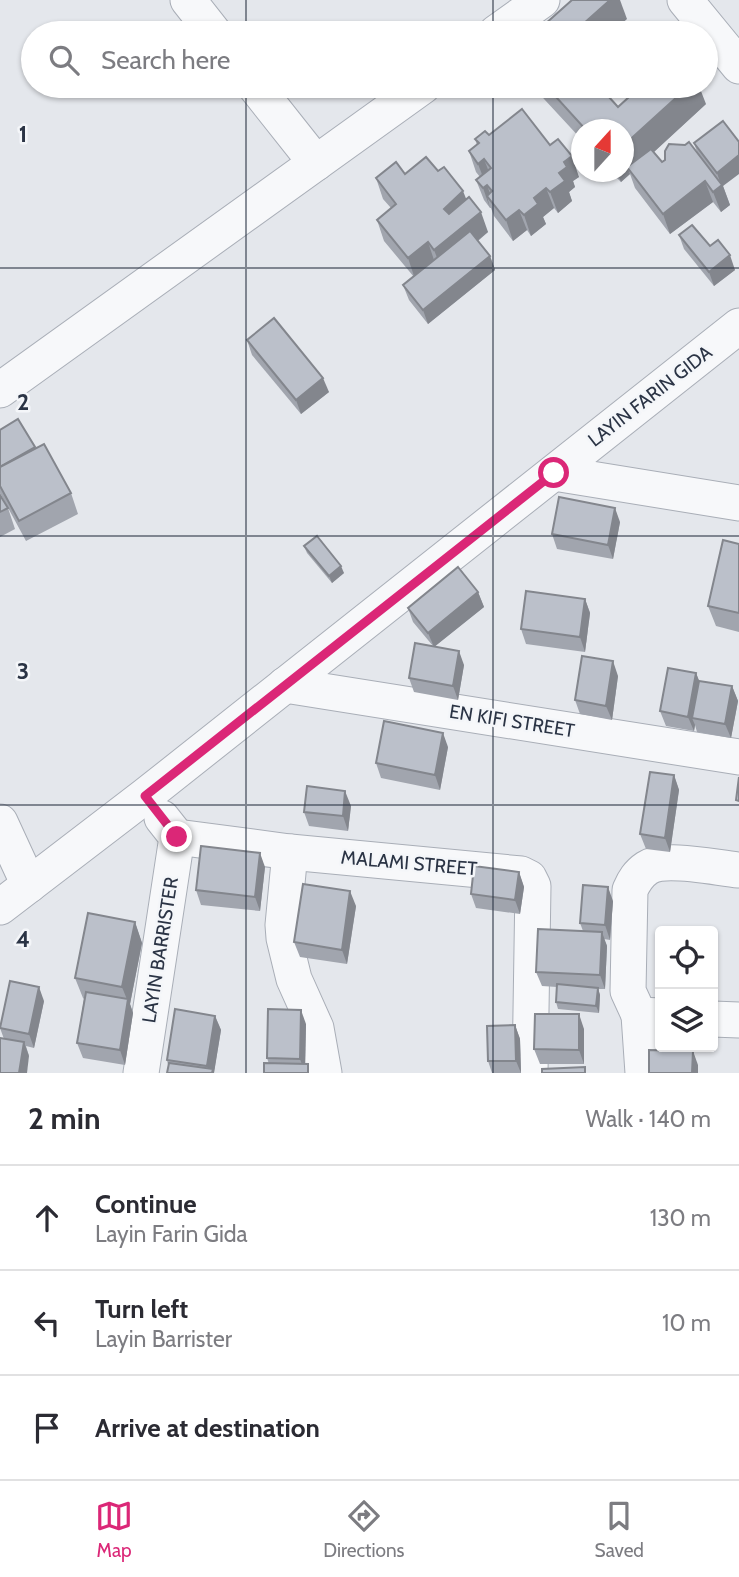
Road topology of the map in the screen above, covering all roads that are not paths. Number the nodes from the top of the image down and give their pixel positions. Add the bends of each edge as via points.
1 (188, 0) edge
2 (542, 0) edge
3 (685, 0) edge
4 (205, 21) edge
5 (513, 21) edge
6 (702, 21) edge
7 (718, 40) edge
8 (738, 64) edge
9 (265, 98) edge
10 (406, 98) edge
11 (316, 163) junction
12 (739, 326) edge
13 (0, 390) edge
14 (554, 473) junction
15 (739, 503) edge
16 (285, 685) junction
17 (739, 757) edge
18 (145, 796) junction
19 (0, 822) edge
20 (177, 837) junction
21 (290, 852) junction
22 (739, 870) edge
23 (29, 886) junction
24 (0, 907) edge
25 (650, 1016) edge
26 (718, 1019) edge
27 (739, 1020) edge
28 (141, 1073) edge
29 (324, 1073) edge
30 (530, 1073) edge
31 (643, 1073) edge

1 - 4 street
2 - 5 street
3 - 6 street
7 - 8 street
9 - 11 street
10 - 11 street
11 - 13 street
12 - 14 street, LAYIN FARIN GIDA
14 - 15 street
14 - 16 street, LAYIN FARIN GIDA
16 - 17 street, EN KIFI STREET
16 - 18 street, LAYIN FARIN GIDA
18 - 20 street
18 - 23 street, LAYIN FARIN GIDA
19 - 23 street
20 - 21 street, MALAMI STREET
20 - 28 street, LAYIN BARRISTER
21 - 29 street via 284,938 294,979 316,1028
21 - 30 street, MALAMI STREET via 529,878 533,887
22 - 25 street via 662,863 637,877 630,890 628,991
23 - 24 street, LAYIN FARIN GIDA
25 - 31 street
26 - 27 street

